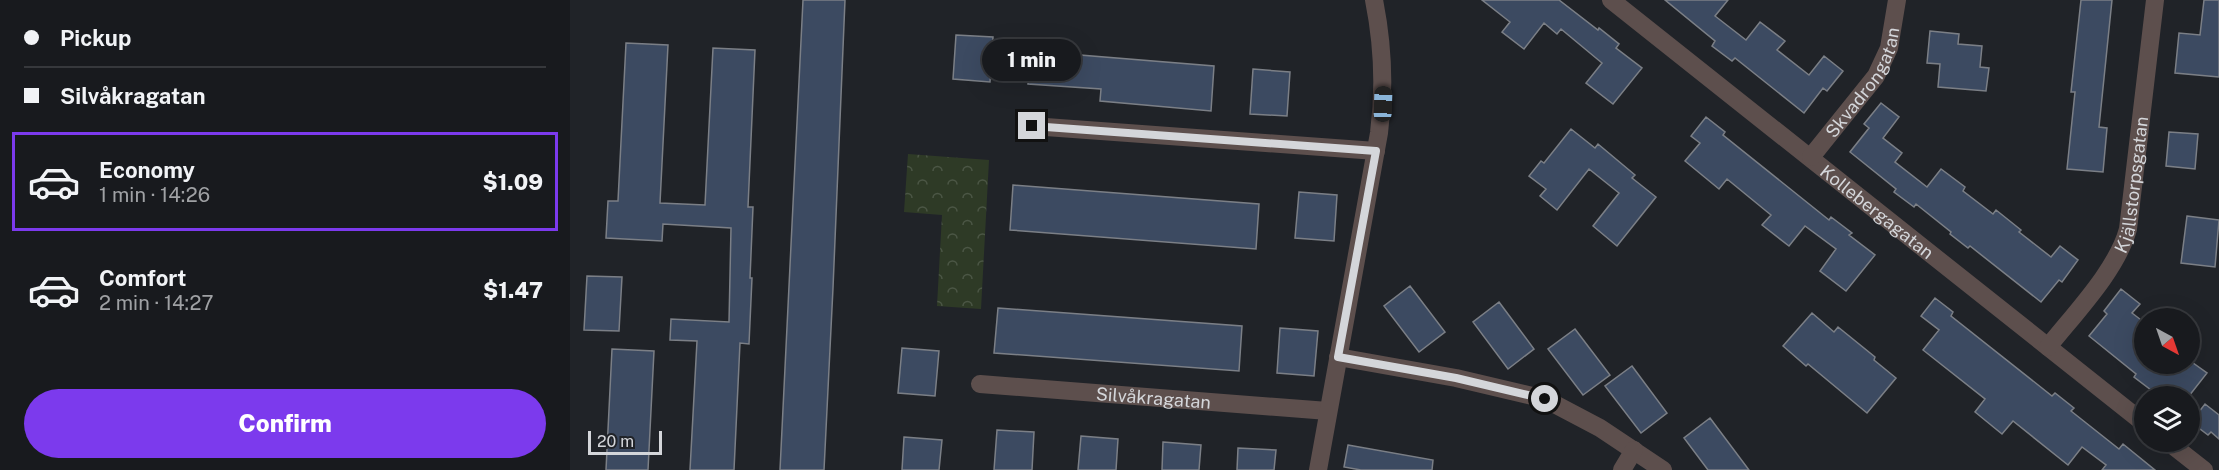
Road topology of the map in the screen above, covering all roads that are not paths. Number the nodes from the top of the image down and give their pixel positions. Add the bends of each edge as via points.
1 (1374, 0) edge
2 (1611, 0) edge
3 (1897, 0) edge
4 (2155, 0) edge
5 (1032, 126) dead end
6 (1376, 151) junction
7 (1811, 157) junction
8 (2048, 347) junction
9 (1338, 357) junction
10 (980, 384) dead end
11 (1328, 411) junction
12 (2134, 415) edge
13 (1634, 450) junction
14 (2181, 452) edge
15 (1318, 470) edge
16 (1622, 470) edge
17 (1663, 470) edge
18 (2204, 470) edge

1 - 6 street via 1384,76
2 - 7 street, Kollebergagatan
3 - 7 street, Skvadrongatan via 1889,48 1876,76
4 - 8 street, Kjällstorpsgatan via 2124,245
5 - 6 street
6 - 9 street
7 - 8 street, Kollebergagatan
8 - 12 street, Kollebergagatan
9 - 11 street
9 - 13 street via 1545,399
10 - 11 street, Silvåkragatan
11 - 15 street
13 - 16 street
13 - 17 street
14 - 18 street

